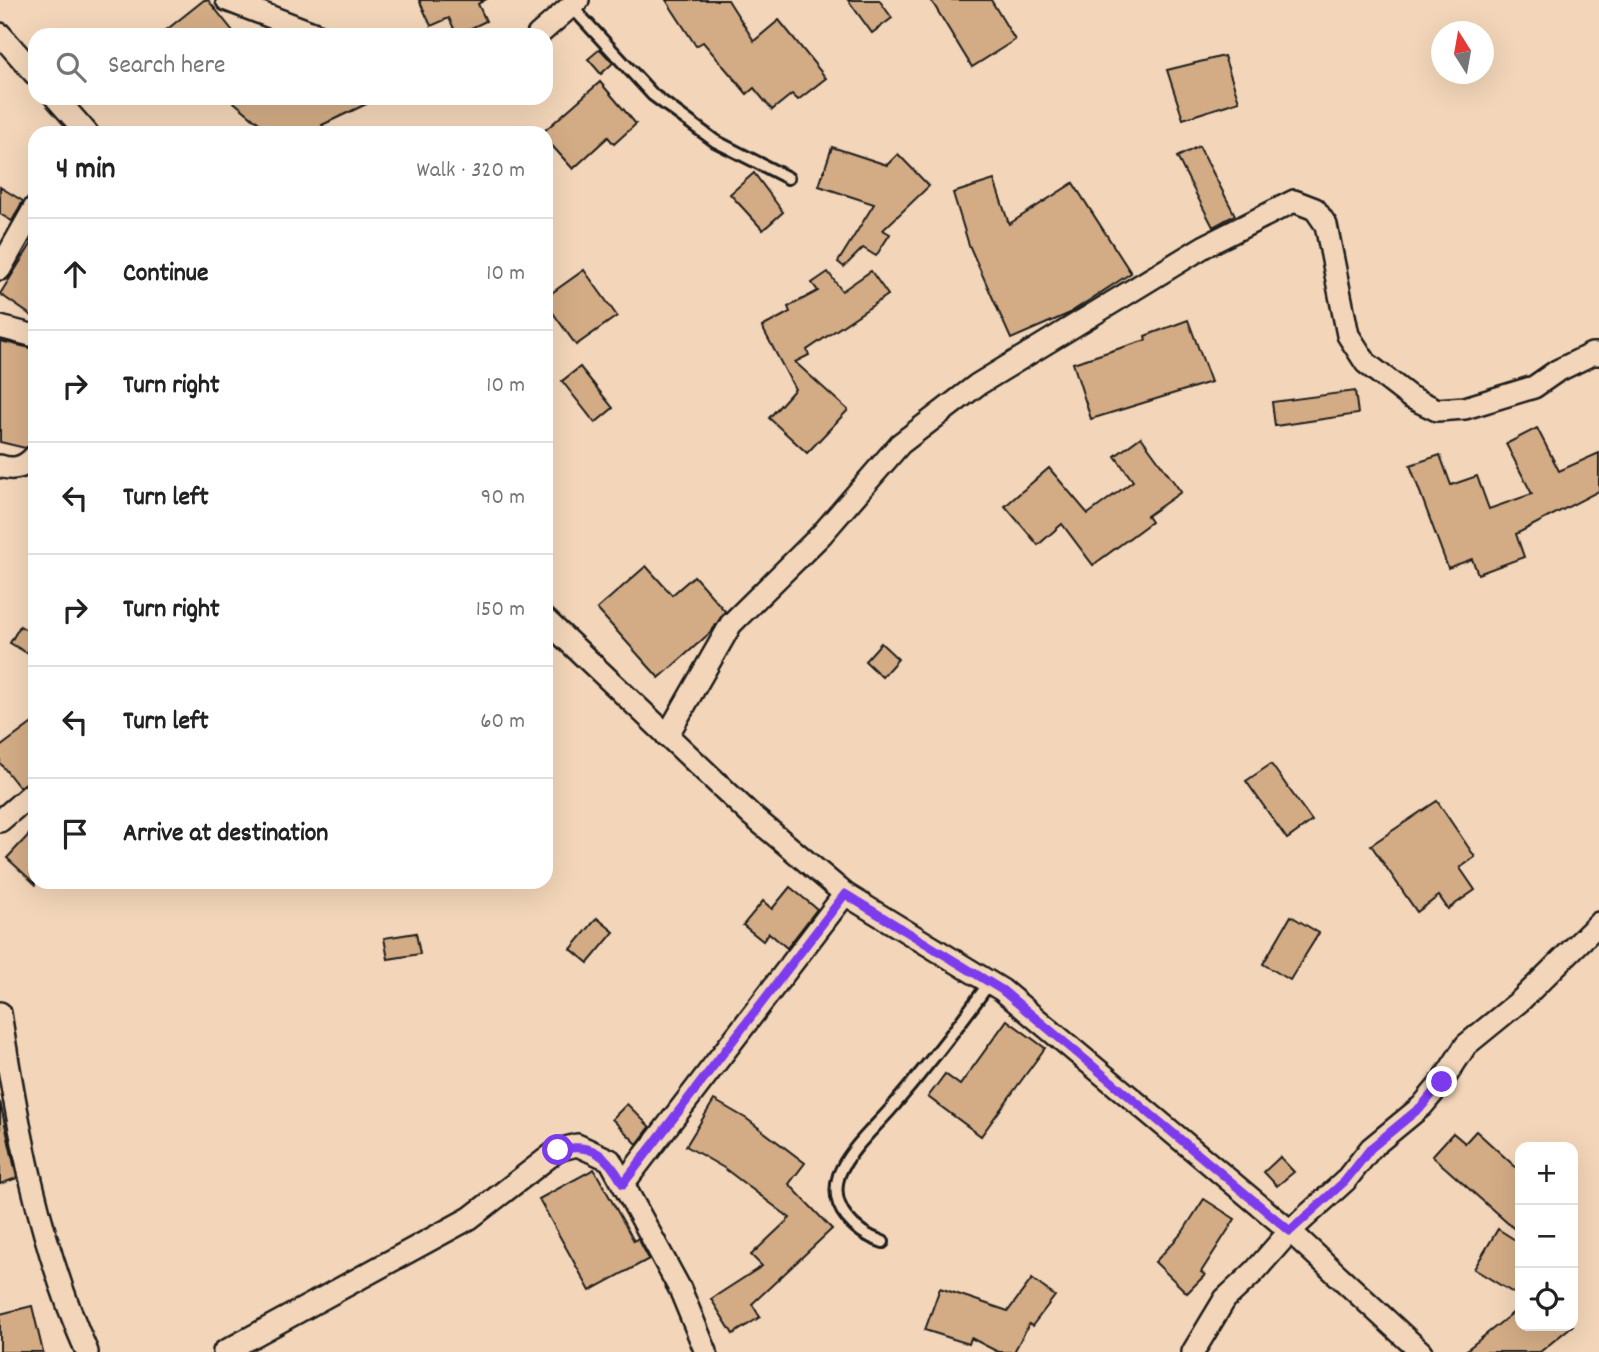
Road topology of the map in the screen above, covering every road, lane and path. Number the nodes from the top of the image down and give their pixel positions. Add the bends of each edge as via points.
1 (227, 0) edge
2 (574, 3) edge
3 (300, 28) edge
4 (546, 28) edge
5 (0, 34) edge
6 (28, 66) edge
7 (62, 105) edge
8 (81, 126) edge
9 (789, 178) dead end
10 (28, 219) edge
11 (0, 269) edge
12 (0, 327) edge
13 (28, 334) edge
14 (1599, 354) edge
15 (28, 462) edge
16 (0, 466) edge
17 (553, 628) edge
18 (667, 736) junction
19 (28, 797) edge
20 (0, 821) edge
21 (845, 894) junction
22 (1599, 923) edge
23 (990, 982) junction
24 (0, 1013) edge
25 (623, 1184) junction
26 (1290, 1231) junction
27 (883, 1242) dead end
28 (86, 1352) edge
29 (224, 1352) edge
30 (706, 1352) edge
31 (1193, 1352) edge
32 (1421, 1352) edge

1 - 3 street
2 - 4 street
2 - 9 lane via 653,95 715,141
5 - 6 street
7 - 8 street
10 - 11 street
12 - 13 street
14 - 18 street via 1557,371 1534,387 1465,408 1437,410 1410,397 1366,363 1348,335 1326,225 1315,209 1294,201 1205,246 977,385 900,444 821,535 731,624
15 - 16 street via 22,467
17 - 18 street
18 - 21 street
19 - 20 street
21 - 23 street
21 - 25 street
22 - 26 street via 1530,992 1466,1045 1422,1106 1371,1148 1345,1181
23 - 26 street
23 - 27 lane via 839,1176 844,1218 864,1236
24 - 28 street via 45,1244
25 - 29 street via 610,1160 596,1152 577,1145 558,1150 470,1218
25 - 30 street via 680,1289
26 - 31 street via 1225,1300
26 - 32 street

